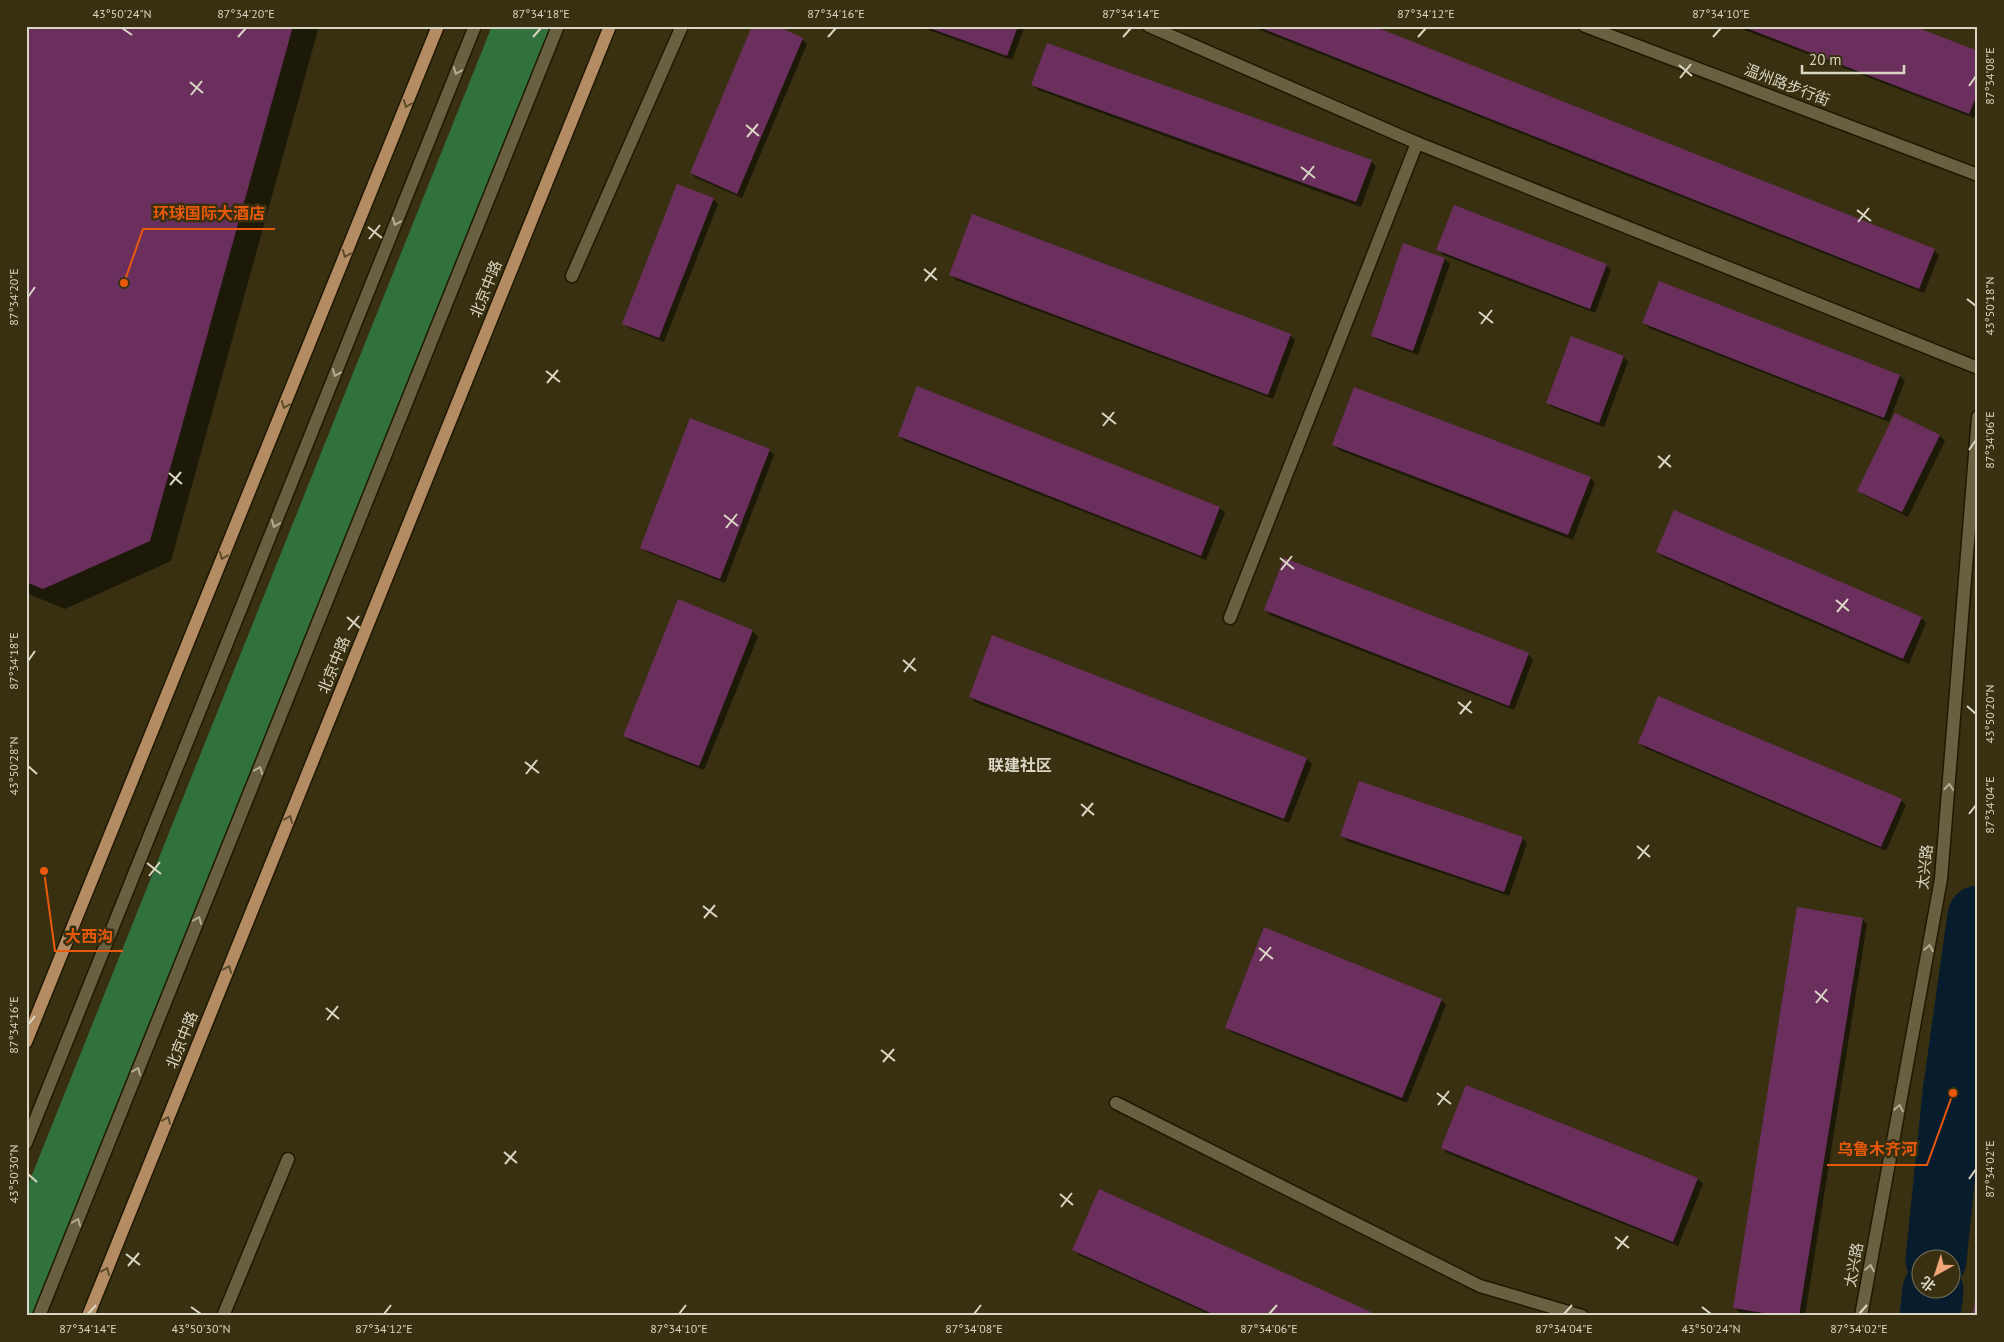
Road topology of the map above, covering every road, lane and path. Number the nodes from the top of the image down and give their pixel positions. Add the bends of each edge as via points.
1 (438, 26) edge
2 (475, 26) edge
3 (558, 26) edge
4 (610, 26) edge
5 (682, 26) edge
6 (1149, 26) edge
7 (1585, 26) edge
8 (1418, 143) junction
9 (1978, 175) edge
10 (572, 276) dead end
11 (1978, 368) edge
12 (1978, 417) edge
13 (1230, 618) dead end
14 (26, 1042) edge
15 (1116, 1103) dead end
16 (26, 1143) edge
17 (288, 1159) dead end
18 (39, 1316) edge
19 (88, 1316) edge
20 (224, 1316) edge
21 (1582, 1316) edge
22 (1861, 1316) edge

1 -> 14 main road
2 -> 16 street
18 -> 3 street
19 -> 4 main road, 北京中路
5 - 10 street
6 - 8 street
7 - 9 street, 温州路步行街
8 - 11 street
8 - 13 street
22 -> 12 street, 太兴路 via 1941,879
15 - 21 street via 1480,1286
17 - 20 street

